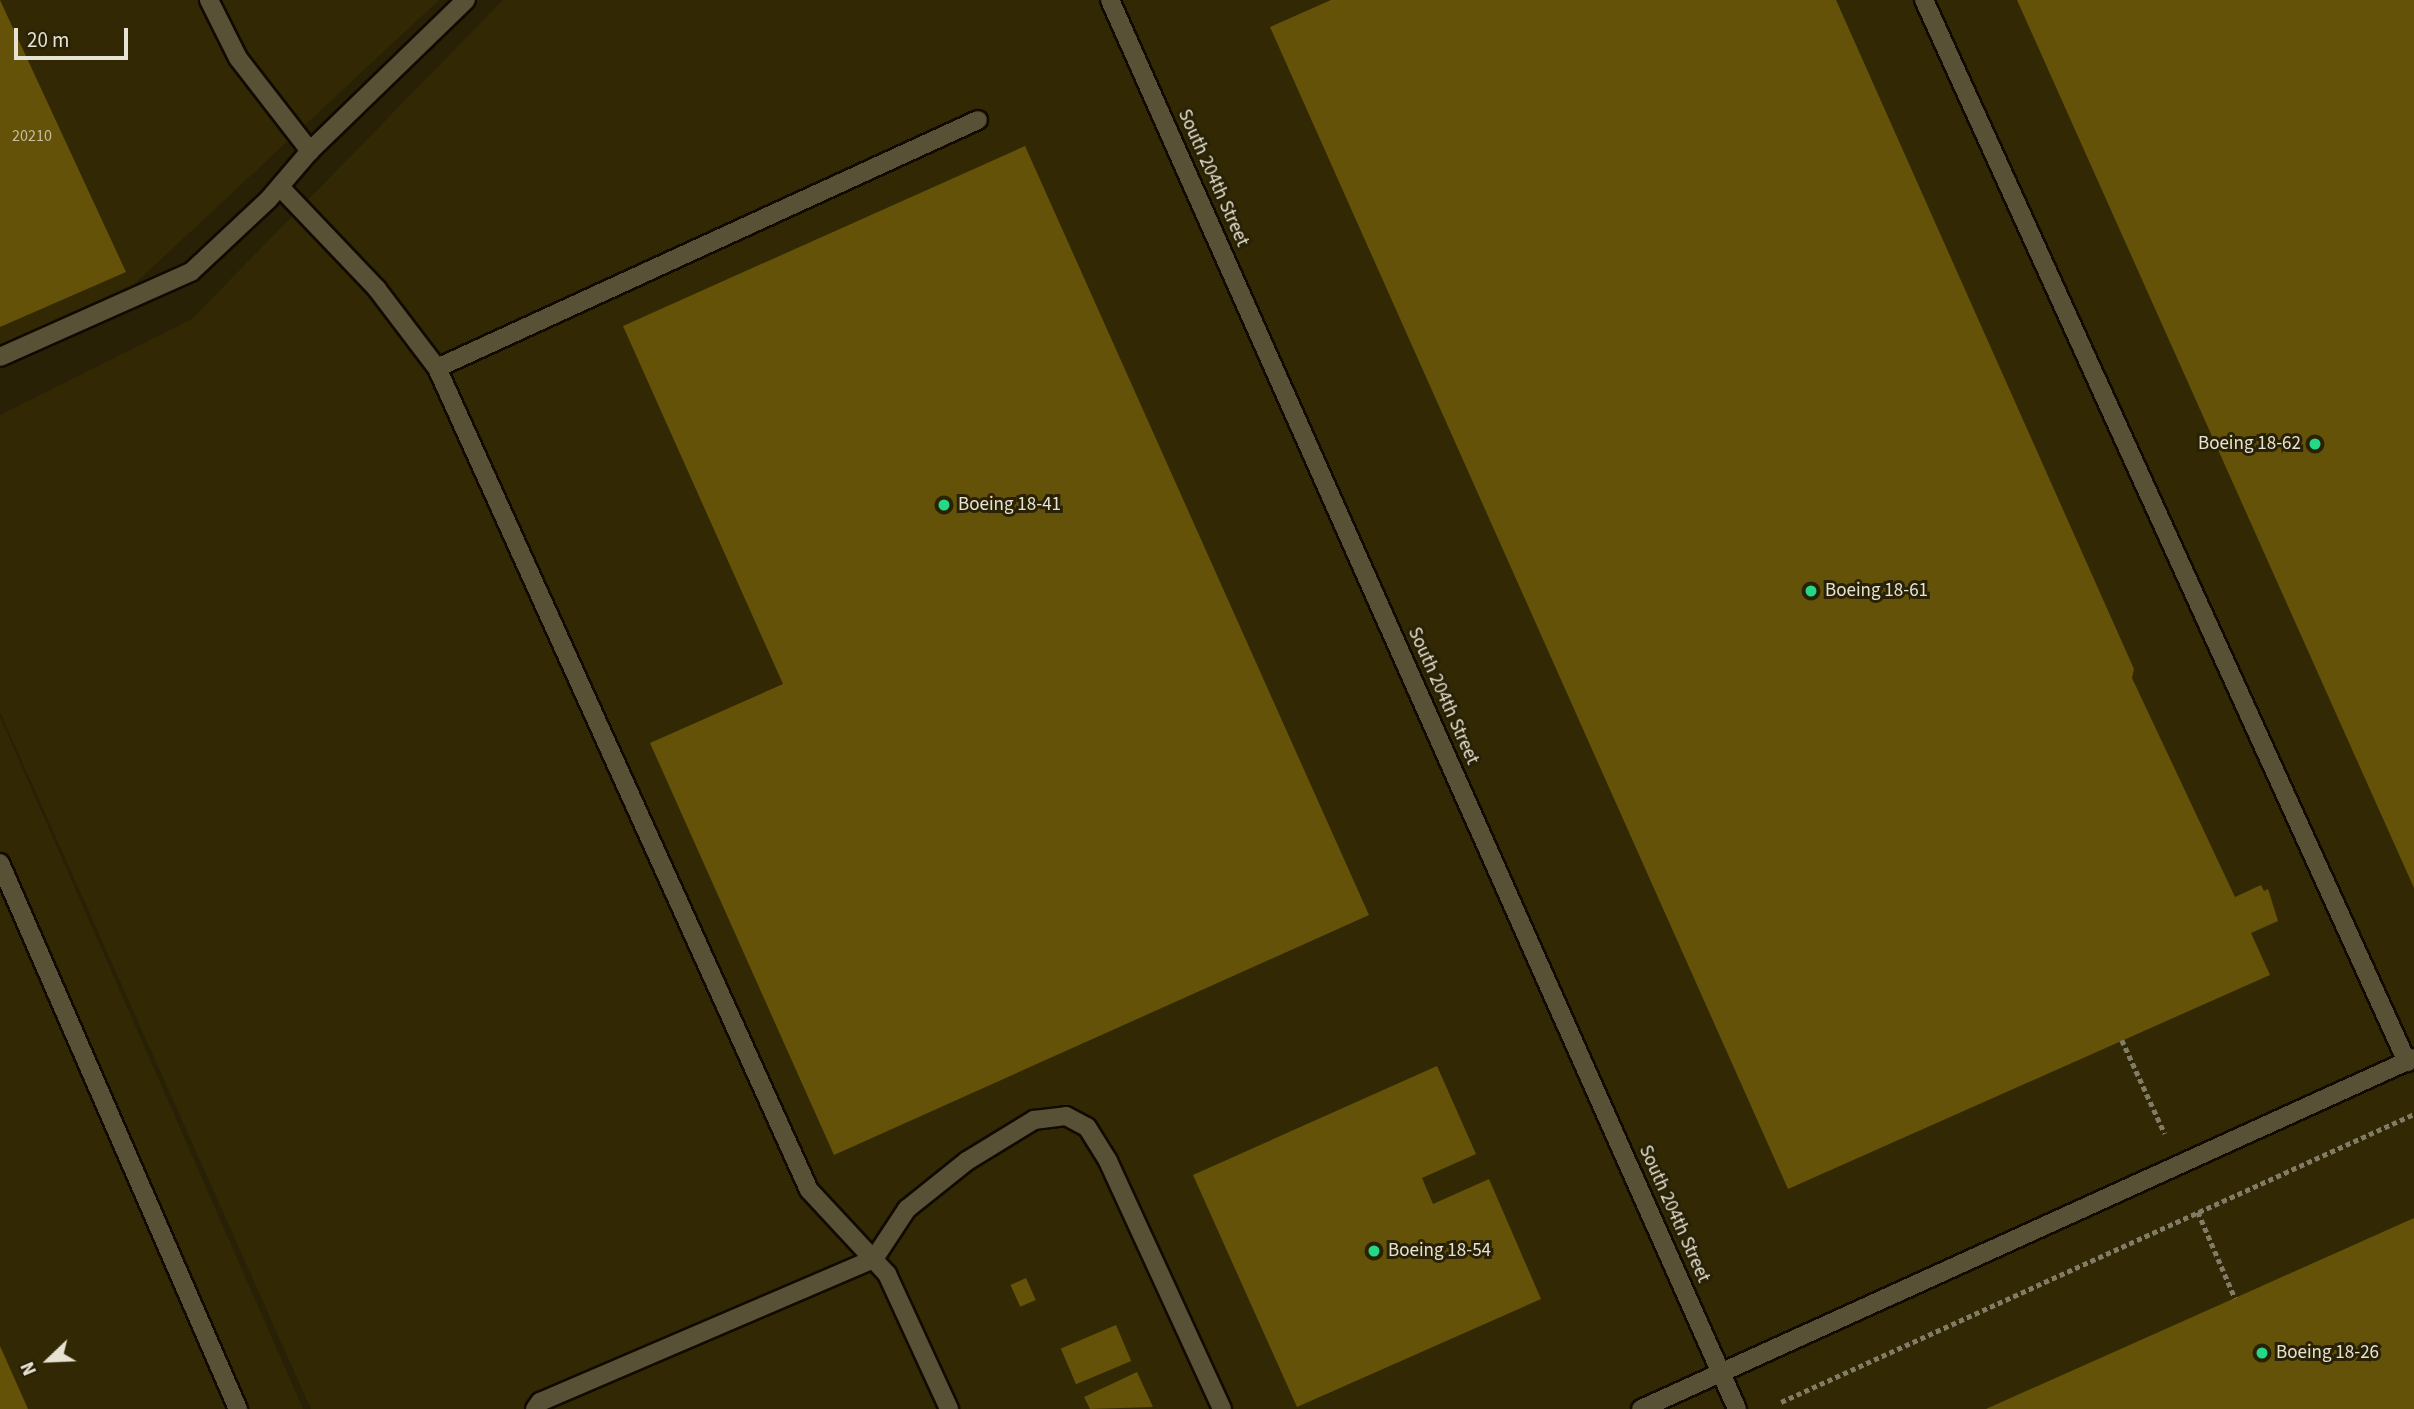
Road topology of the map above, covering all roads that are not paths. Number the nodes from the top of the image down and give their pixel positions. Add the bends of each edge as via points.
1 (209, 0) edge
2 (466, 0) edge
3 (1111, 0) edge
4 (1924, 0) edge
5 (978, 120) dead end
6 (310, 151) junction
7 (280, 187) junction
8 (0, 357) edge
9 (437, 368) junction
10 (0, 863) edge
11 (2410, 1060) edge
12 (874, 1259) junction
13 (1721, 1373) junction
14 (238, 1409) edge
15 (535, 1409) edge
16 (949, 1409) edge
17 (1222, 1409) edge
18 (1641, 1409) edge
19 (1737, 1409) edge

1 - 6 lane via 238,58
2 - 6 lane
3 - 13 lane, South 204th Street
4 - 11 lane
5 - 9 lane
6 - 7 lane
7 - 8 lane via 191,272
7 - 9 lane via 377,289
9 - 12 lane via 810,1190
10 - 14 lane
11 - 13 lane
12 - 15 lane via 540,1402
12 - 16 lane via 887,1274
12 - 17 lane via 907,1209 967,1161 1034,1120 1066,1116 1087,1127 1108,1161
13 - 18 lane
13 - 19 lane, South 204th Street

